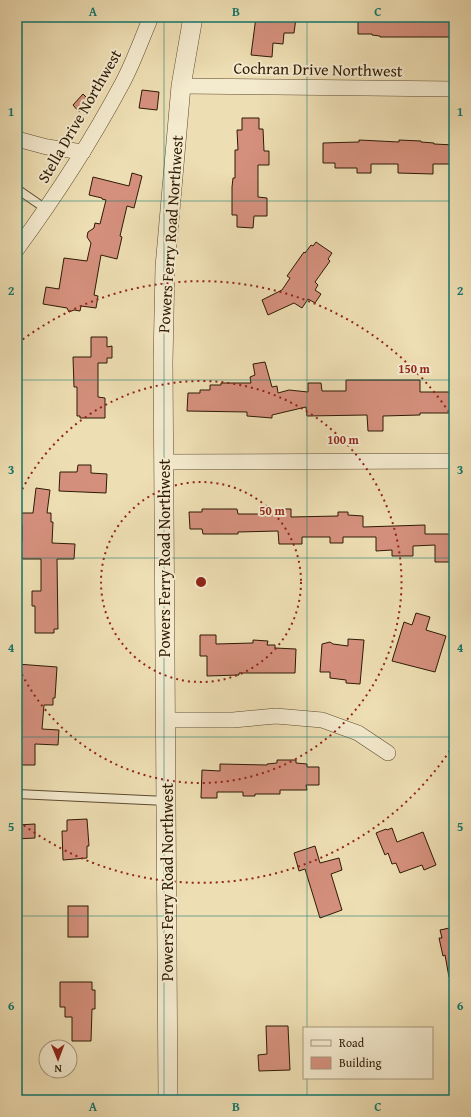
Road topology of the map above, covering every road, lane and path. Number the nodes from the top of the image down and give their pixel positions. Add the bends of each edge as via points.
1 (151, 17) edge
2 (193, 17) edge
3 (181, 86) junction
4 (454, 88) edge
5 (17, 139) edge
6 (83, 152) junction
7 (19, 193) edge
8 (46, 209) junction
9 (17, 249) edge
10 (164, 462) junction
11 (454, 462) edge
12 (166, 720) junction
13 (388, 753) dead end
14 (17, 794) edge
15 (166, 801) junction
16 (168, 1100) edge

1 - 6 street, Stella Drive Northwest via 124,80
2 - 3 street, Powers Ferry Road Northwest
3 - 4 street, Cochran Drive Northwest
3 - 10 street, Powers Ferry Road Northwest via 165,267
5 - 6 street via 47,147
6 - 8 street, Stella Drive Northwest
7 - 8 lane
8 - 9 street, Stella Drive Northwest
10 - 11 street
10 - 12 street, Powers Ferry Road Northwest
12 - 13 street via 233,720 276,716 322,720 358,733
12 - 15 street, Powers Ferry Road Northwest
14 - 15 lane
15 - 16 street, Powers Ferry Road Northwest

